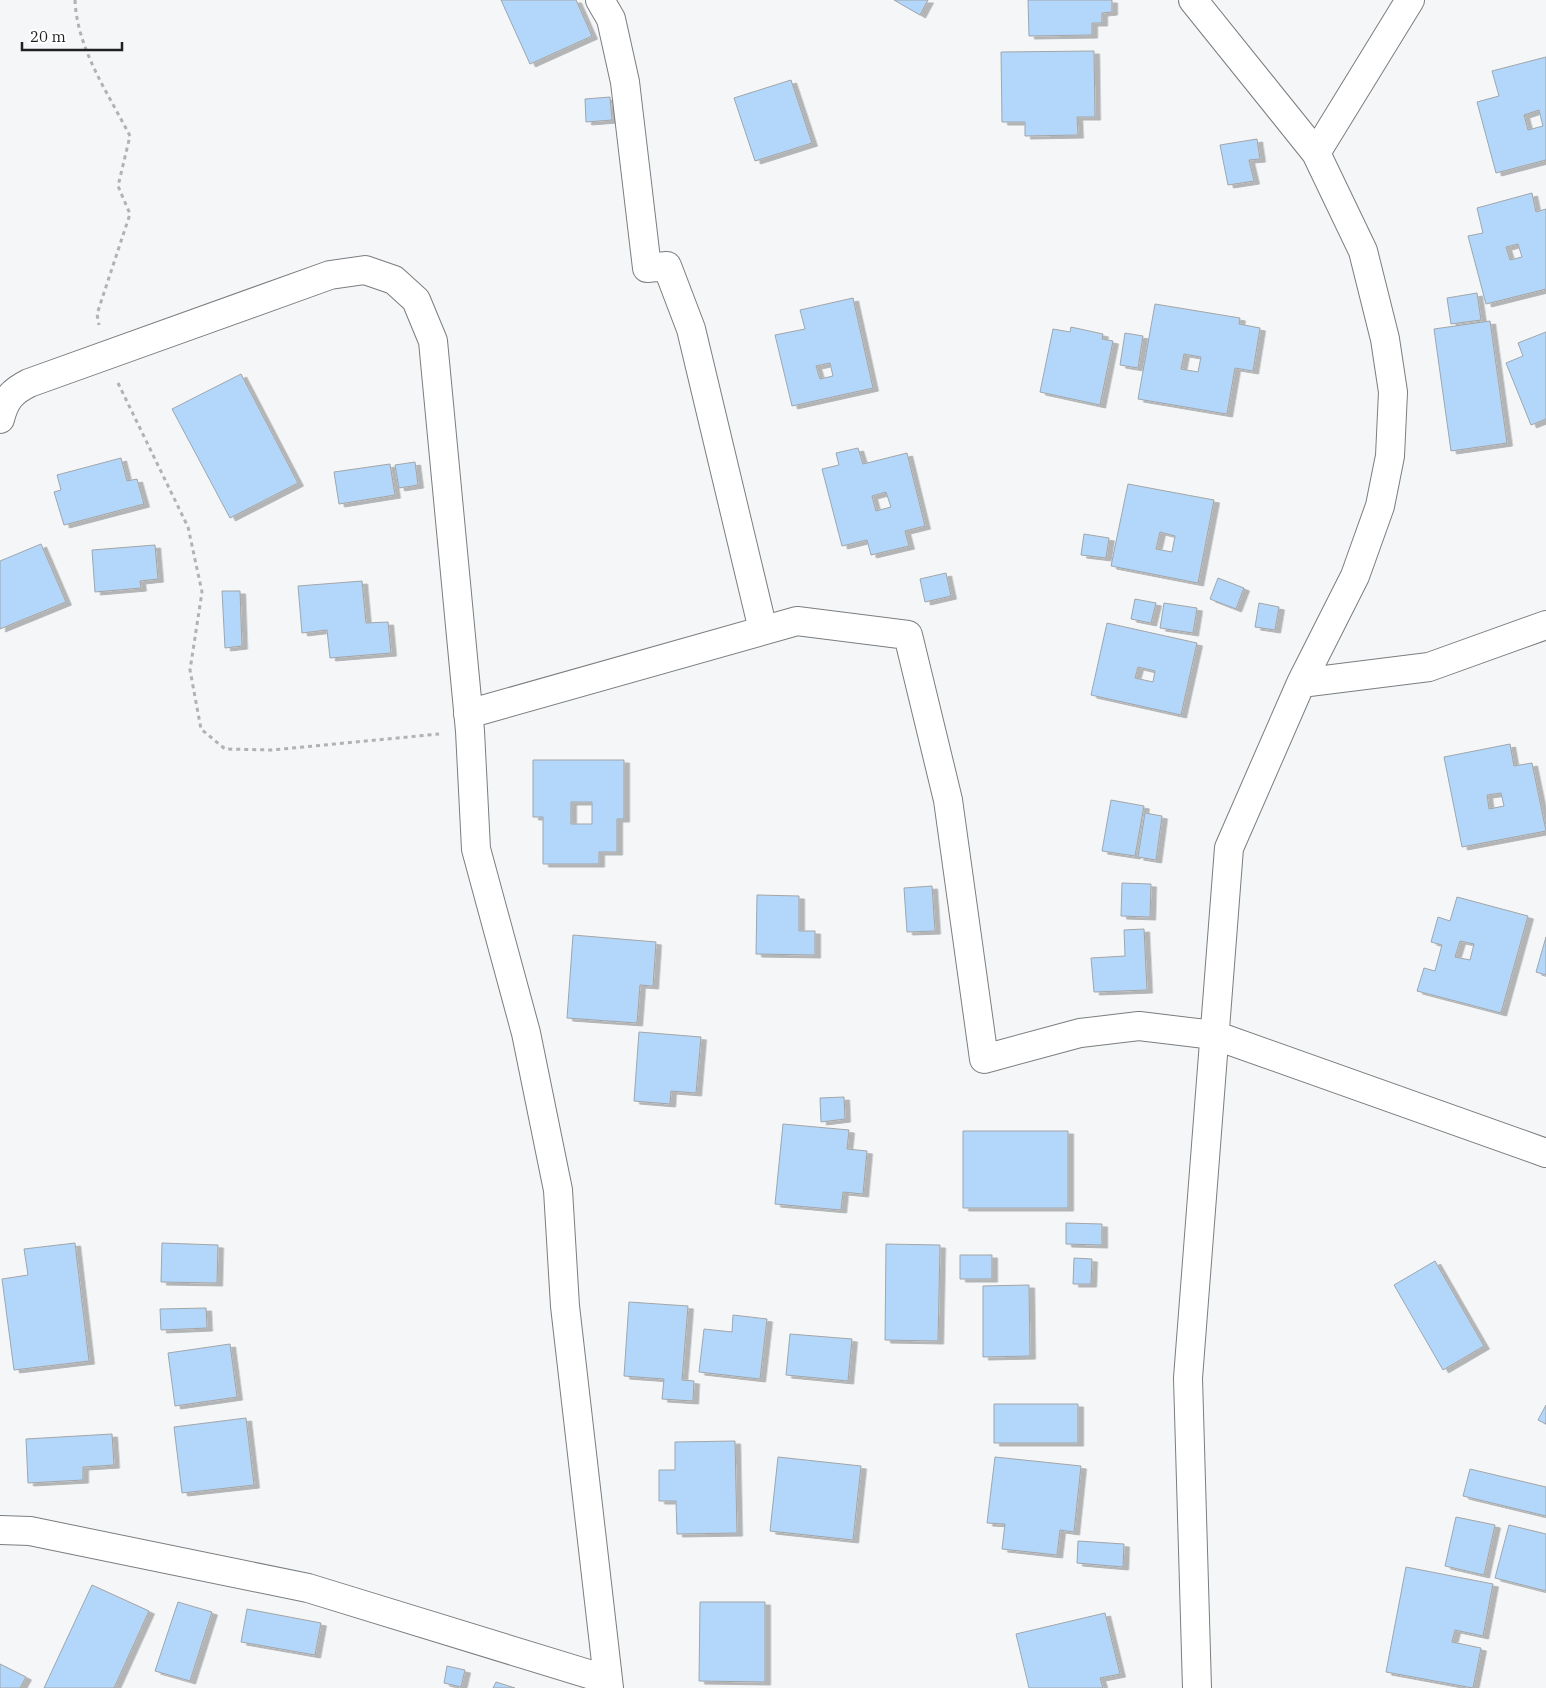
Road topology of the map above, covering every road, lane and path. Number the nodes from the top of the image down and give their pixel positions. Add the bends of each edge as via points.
1 (75, 0) edge
2 (600, 0) edge
3 (1193, 0) edge
4 (1410, 0) edge
5 (1316, 153) junction
6 (105, 356) junction
7 (0, 419) edge
8 (1546, 625) edge
9 (763, 630) junction
10 (1301, 683) junction
11 (469, 722) junction
12 (1214, 1035) junction
13 (1546, 1153) edge
14 (0, 1530) edge
15 (609, 1684) edge
16 (1197, 1688) edge

1 - 6 path via 76,21 89,59 130,136 118,186 130,214 97,314
2 - 9 street via 611,18 625,82 647,268 667,266 691,329
3 - 5 street
4 - 5 street
5 - 10 street via 1363,251 1385,338 1393,392 1390,456 1380,506 1355,576
6 - 7 street via 13,391 4,404
6 - 11 path via 188,527 202,592 190,670 201,729 225,748 272,750
6 - 11 street via 330,274 365,270 394,280 416,300 433,341
8 - 10 street via 1429,667
9 - 11 street
9 - 12 street via 797,621 908,635 948,800 984,1059 1080,1033 1139,1026
10 - 12 street via 1229,848
11 - 15 street via 476,850 526,1033 558,1190 565,1306
12 - 13 street
12 - 16 street via 1188,1378
14 - 15 street via 30,1531 308,1588

